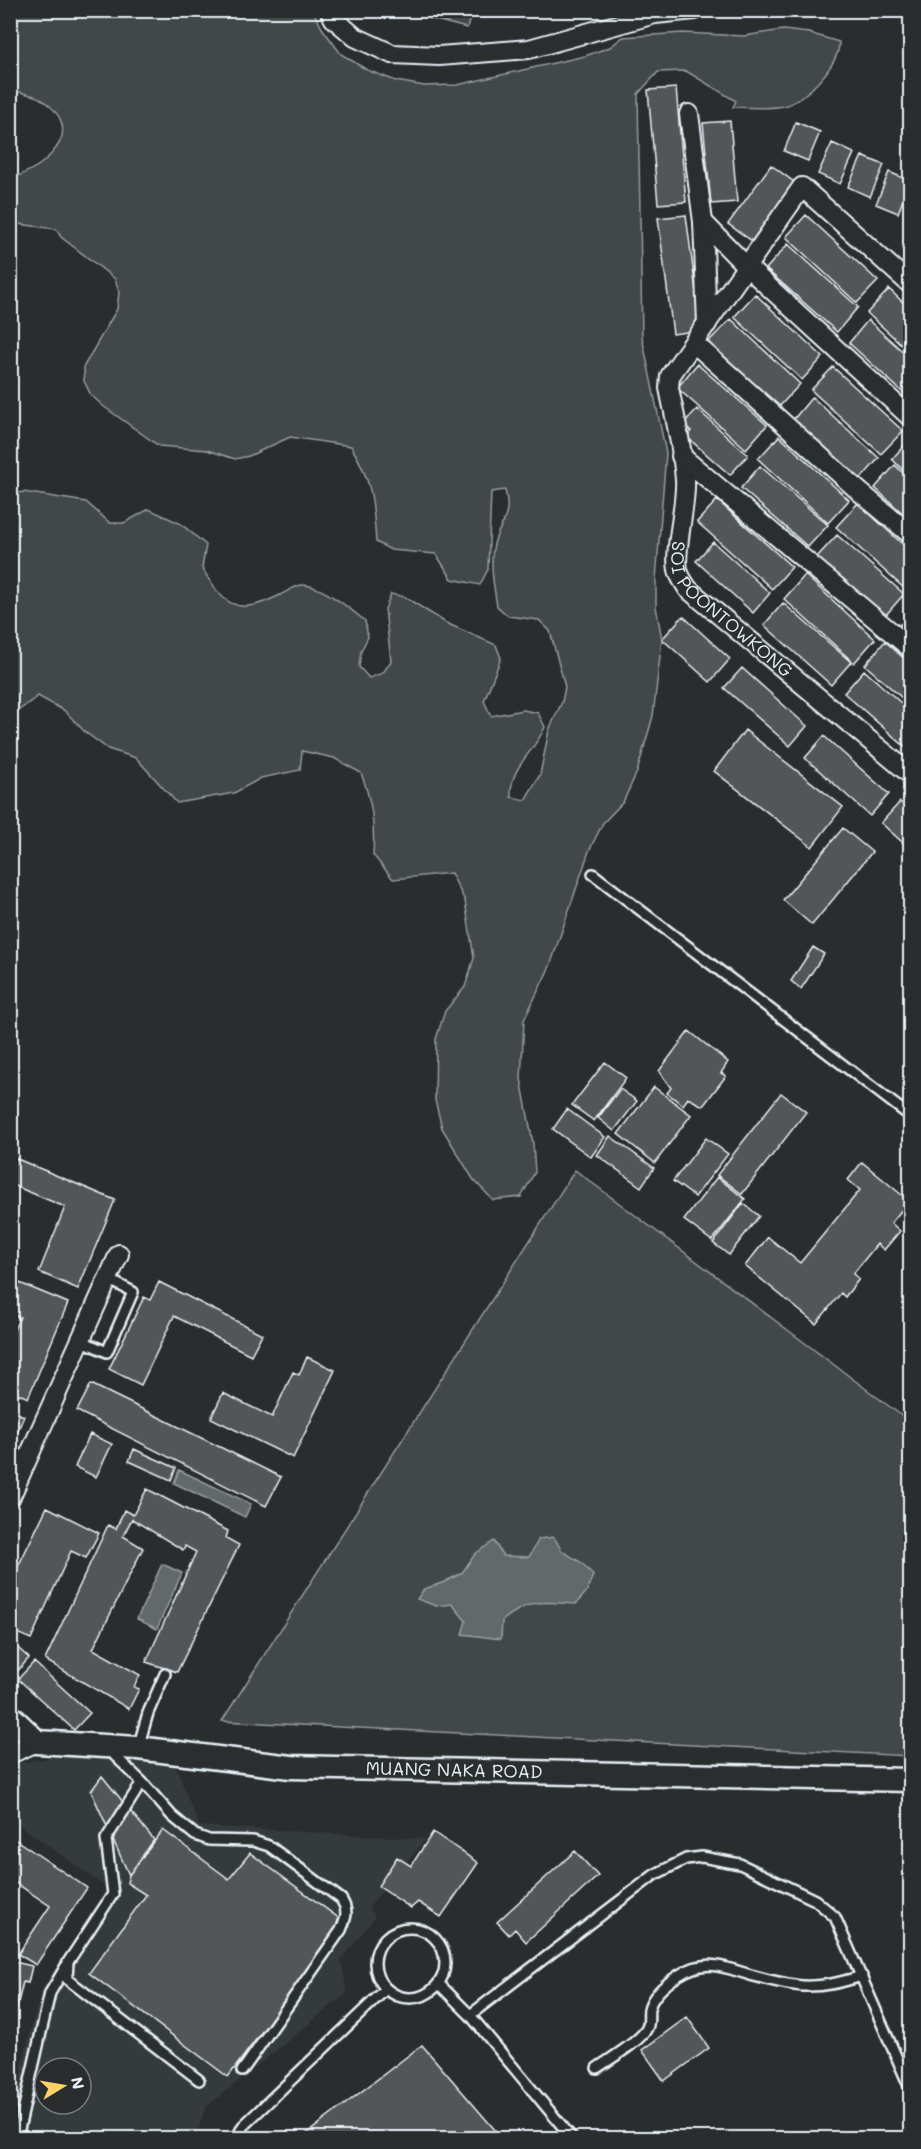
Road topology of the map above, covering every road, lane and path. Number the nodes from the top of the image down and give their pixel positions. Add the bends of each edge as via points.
1 (328, 10) edge
2 (695, 10) edge
3 (689, 114) dead end
4 (704, 222) junction
5 (747, 266) junction
6 (910, 284) edge
7 (707, 324) junction
8 (694, 343) junction
9 (910, 417) edge
10 (681, 456) junction
11 (910, 534) edge
12 (910, 648) edge
13 (910, 774) edge
14 (593, 874) dead end
15 (910, 1116) edge
16 (119, 1254) dead end
17 (108, 1279) junction
18 (80, 1340) junction
19 (10, 1498) edge
20 (165, 1674) dead end
21 (10, 1716) edge
22 (38, 1742) junction
23 (106, 1747) junction
24 (138, 1748) junction
25 (10, 1754) edge
26 (910, 1780) edge
27 (142, 1782) junction
28 (68, 1962) junction
29 (862, 1976) junction
30 (439, 1983) junction
31 (386, 1989) junction
32 (470, 2015) junction
33 (597, 2068) dead end
34 (242, 2071) dead end
35 (199, 2080) dead end
36 (910, 2088) edge
37 (17, 2139) edge
38 (237, 2139) edge
39 (572, 2139) edge

1 - 2 street via 355,37 392,54 439,56 529,49 655,14
3 - 4 street
4 - 5 street
4 - 7 street
5 - 6 street via 802,187
5 - 7 street
5 - 9 street
7 - 8 street
8 - 10 street, SOI POONTOWKONG via 670,376
8 - 11 street
10 - 12 street
10 - 13 street, SOI POONTOWKONG via 686,490 677,561 678,572 688,589
14 - 15 lane
16 - 17 street
17 - 18 street
17 - 18 lane via 133,1292 107,1352
18 - 19 street
20 - 24 lane
21 - 22 street
22 - 23 street, MUANG NAKA ROAD
22 - 25 street
23 - 24 street, MUANG NAKA ROAD
23 - 27 lane
24 - 26 street, MUANG NAKA ROAD via 291,1767
27 - 28 lane via 106,1839 114,1894
27 - 34 lane via 195,1835 269,1846 346,1906 341,1930
28 - 35 lane via 67,1979
28 - 37 lane via 50,1993
29 - 32 lane via 835,1917 815,1900 740,1864 702,1857 686,1859 654,1875
29 - 33 lane via 829,1986 802,1986 723,1965 693,1968 657,1994 642,2034
29 - 36 lane
30 - 31 lane via 421,1997 397,1996
30 - 31 lane via 446,1963 444,1951 430,1933 407,1927 386,1936 375,1957 375,1969
30 - 32 lane
31 - 38 lane via 243,2126
32 - 39 lane

